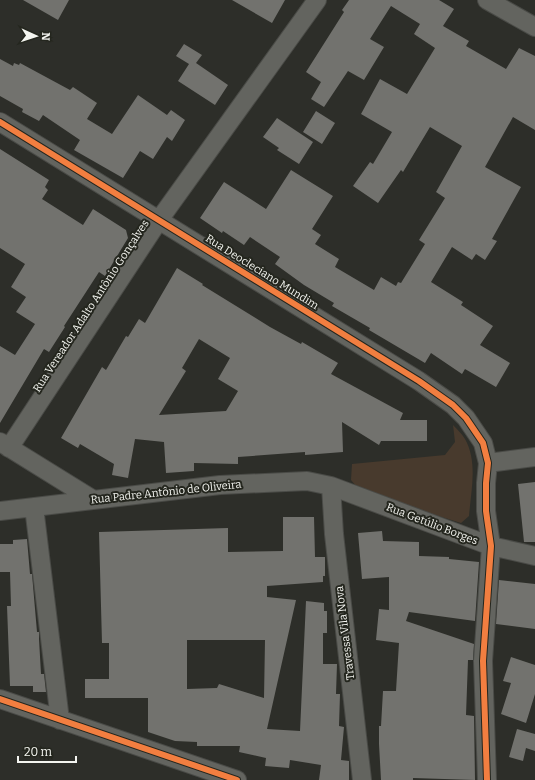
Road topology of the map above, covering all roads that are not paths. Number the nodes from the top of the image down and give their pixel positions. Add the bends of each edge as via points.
1 (318, 0) edge
2 (487, 0) edge
3 (535, 27) edge
4 (0, 122) edge
5 (159, 220) junction
6 (4, 445) edge
7 (535, 457) edge
8 (488, 463) junction
9 (331, 486) junction
10 (92, 499) junction
11 (34, 507) junction
12 (0, 511) edge
13 (492, 546) junction
14 (535, 556) edge
15 (0, 699) edge
16 (60, 720) junction
17 (237, 780) edge
18 (362, 780) edge
19 (487, 780) edge

1 - 5 street, Rua Vereador Adalto Antônio Gonçalves
2 - 3 street
4 - 5 street, Rua Deocleciano Mundim
5 - 6 street, Rua Vereador Adalto Antônio Gonçalves
5 - 8 street, Rua Deocleciano Mundim via 419,381 453,405 466,418 483,443
6 - 10 street
7 - 8 street
8 - 13 street, Rua Deocleciano Mundim via 486,511
9 - 10 street, Rua Padre Antônio de Oliveira via 307,481 275,482 220,485
9 - 13 street, Rua Getúlio Borges
9 - 18 street, Travessa Vila Nova via 334,534
10 - 11 street, Rua Padre Antônio de Oliveira
11 - 12 street, Rua Padre Antônio de Oliveira
11 - 16 street
13 - 14 street, Rua Getúlio Borges
13 - 19 street, Rua Deocleciano Mundim via 483,661
15 - 16 street
16 - 17 street

